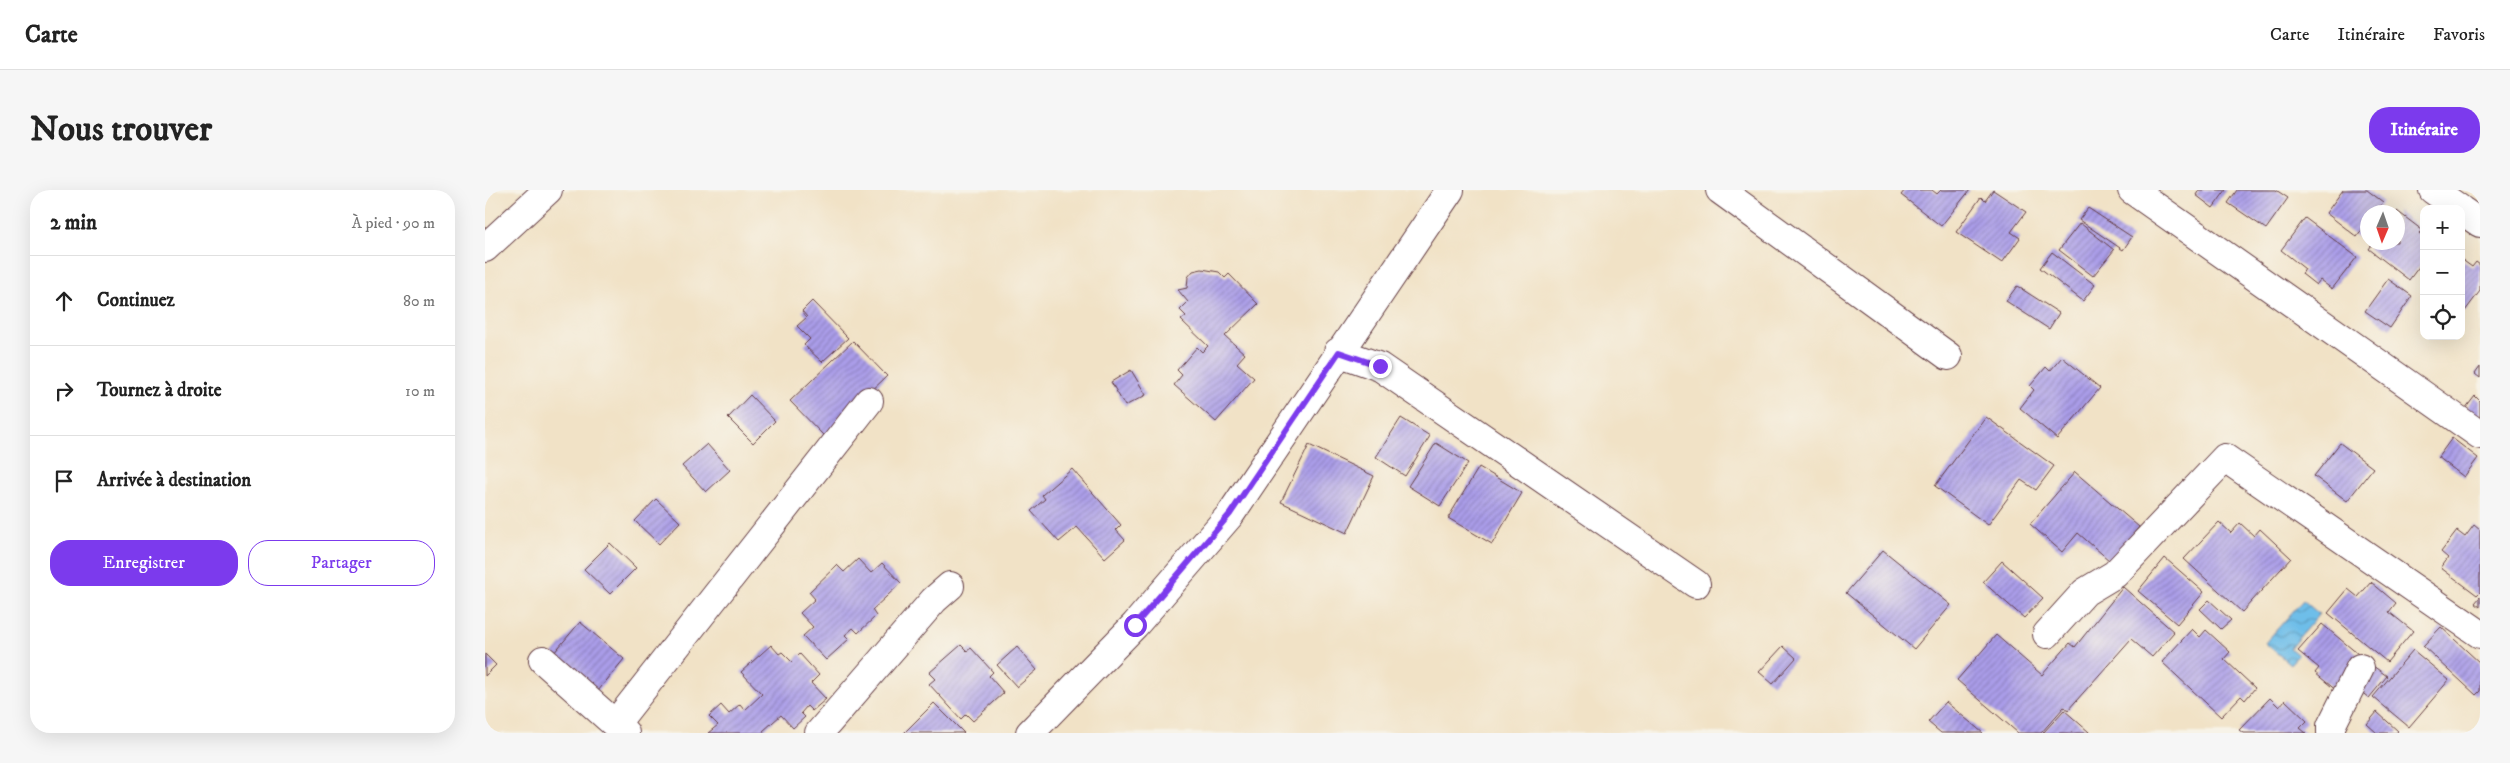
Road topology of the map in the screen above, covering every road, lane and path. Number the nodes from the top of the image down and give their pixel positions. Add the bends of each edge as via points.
1 (548, 190) edge
2 (1450, 190) edge
3 (1720, 190) edge
4 (2132, 190) edge
5 (2433, 190) edge
6 (2454, 205) edge
7 (2465, 212) edge
8 (2480, 223) edge
9 (485, 248) edge
10 (1339, 352) junction
11 (1948, 356) dead end
12 (869, 401) dead end
13 (2480, 435) edge
14 (1696, 584) dead end
15 (950, 586) dead end
16 (2047, 634) dead end
17 (2480, 634) edge
18 (543, 660) dead end
19 (2360, 668) dead end
20 (621, 728) edge
21 (819, 733) edge
22 (1030, 733) edge
23 (2331, 733) edge

1 - 9 street
2 - 10 street
3 - 11 street
4 - 13 street
5 - 6 street
7 - 8 street
10 - 14 street via 1380,366
10 - 22 street via 1230,514 1135,625
12 - 20 street
15 - 21 street via 934,600
16 - 17 street via 2085,592 2115,574 2225,458
18 - 20 street
19 - 23 street via 2331,726

